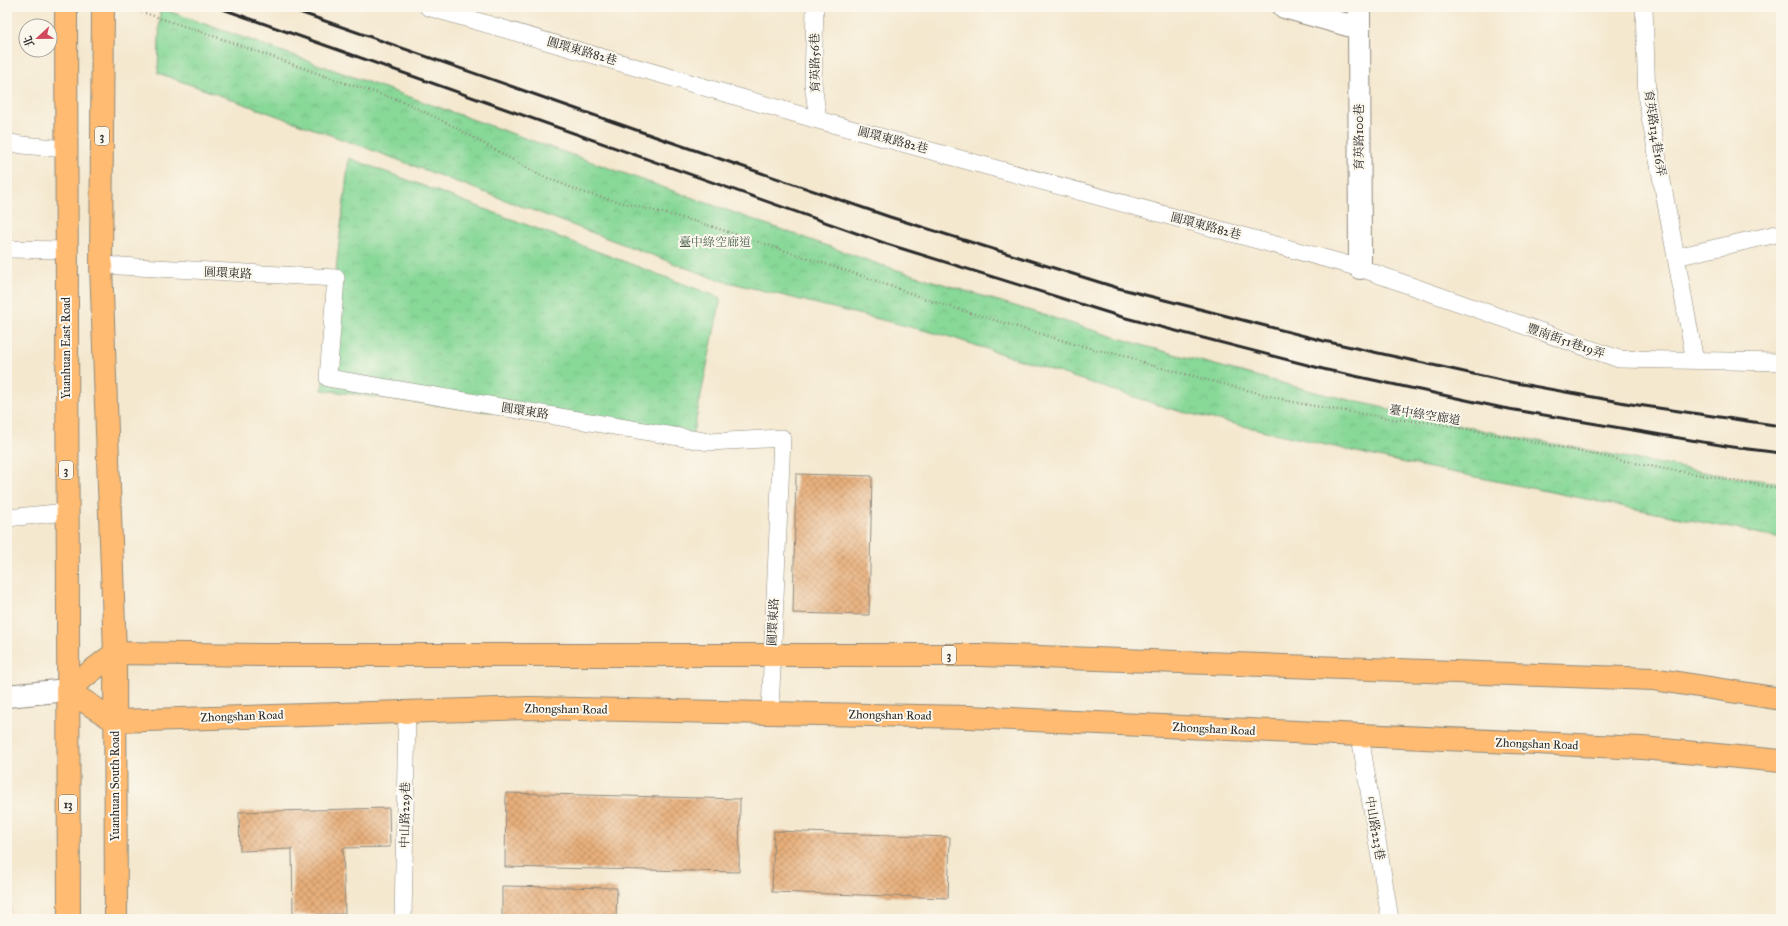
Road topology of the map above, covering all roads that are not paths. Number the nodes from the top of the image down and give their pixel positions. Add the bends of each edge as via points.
1 (66, 7) edge
2 (103, 7) edge
3 (428, 7) edge
4 (814, 7) edge
5 (1284, 7) edge
6 (1644, 7) edge
7 (449, 10) edge
8 (1359, 17) edge
9 (818, 120) junction
10 (7, 142) edge
11 (66, 149) junction
12 (1781, 233) edge
13 (7, 249) edge
14 (66, 250) junction
15 (1676, 257) junction
16 (101, 265) junction
17 (1360, 268) junction
18 (1695, 361) junction
19 (1781, 362) edge
20 (66, 512) junction
21 (7, 518) edge
22 (115, 653) junction
23 (772, 655) junction
24 (67, 690) junction
25 (7, 696) edge
26 (1781, 699) edge
27 (408, 710) junction
28 (770, 712) junction
29 (115, 720) junction
30 (1360, 736) junction
31 (1781, 761) edge
32 (68, 919) edge
33 (116, 919) edge
34 (403, 919) edge
35 (1390, 919) edge

1 - 11 main road, Yuanhuan East Road / 3
2 - 16 main road, 3
3 - 7 lane, 圓環東路82巷
4 - 9 lane, 育英路56巷 via 813,83
5 - 8 street
6 - 15 lane, 育英路134巷16弄 via 1647,100
7 - 9 lane, 圓環東路82巷
8 - 17 street, 育英路100巷
9 - 17 lane, 圓環東路82巷
10 - 11 lane
11 - 14 main road, Yuanhuan East Road / 3
12 - 15 lane
13 - 14 lane
14 - 20 main road, Yuanhuan East Road / 3
15 - 18 lane, 育英路134巷16弄
16 - 22 main road, 3
16 - 23 lane, 圓環東路 via 336,278 328,378 709,442 782,438
17 - 18 lane, 豐南街51巷19弄 via 1619,359
18 - 19 lane, 豐南街51巷19弄
20 - 21 lane
20 - 24 main road, Yuanhuan East Road / 3
22 - 23 main road, 3
22 - 24 main road
22 - 29 main road, Yuanhuan South Road
23 - 26 main road, 3 via 980,655 1653,680
23 - 28 lane, 圓環東路
24 - 25 street
24 - 29 main road
24 - 32 main road, 13
27 - 28 main road, Zhongshan Road via 530,708
27 - 29 main road, Zhongshan Road
27 - 34 lane, 中山路229巷
28 - 30 main road, Zhongshan Road via 977,718
29 - 33 main road, Yuanhuan South Road
30 - 31 main road, Zhongshan Road via 1642,748
30 - 35 lane, 中山路223巷

